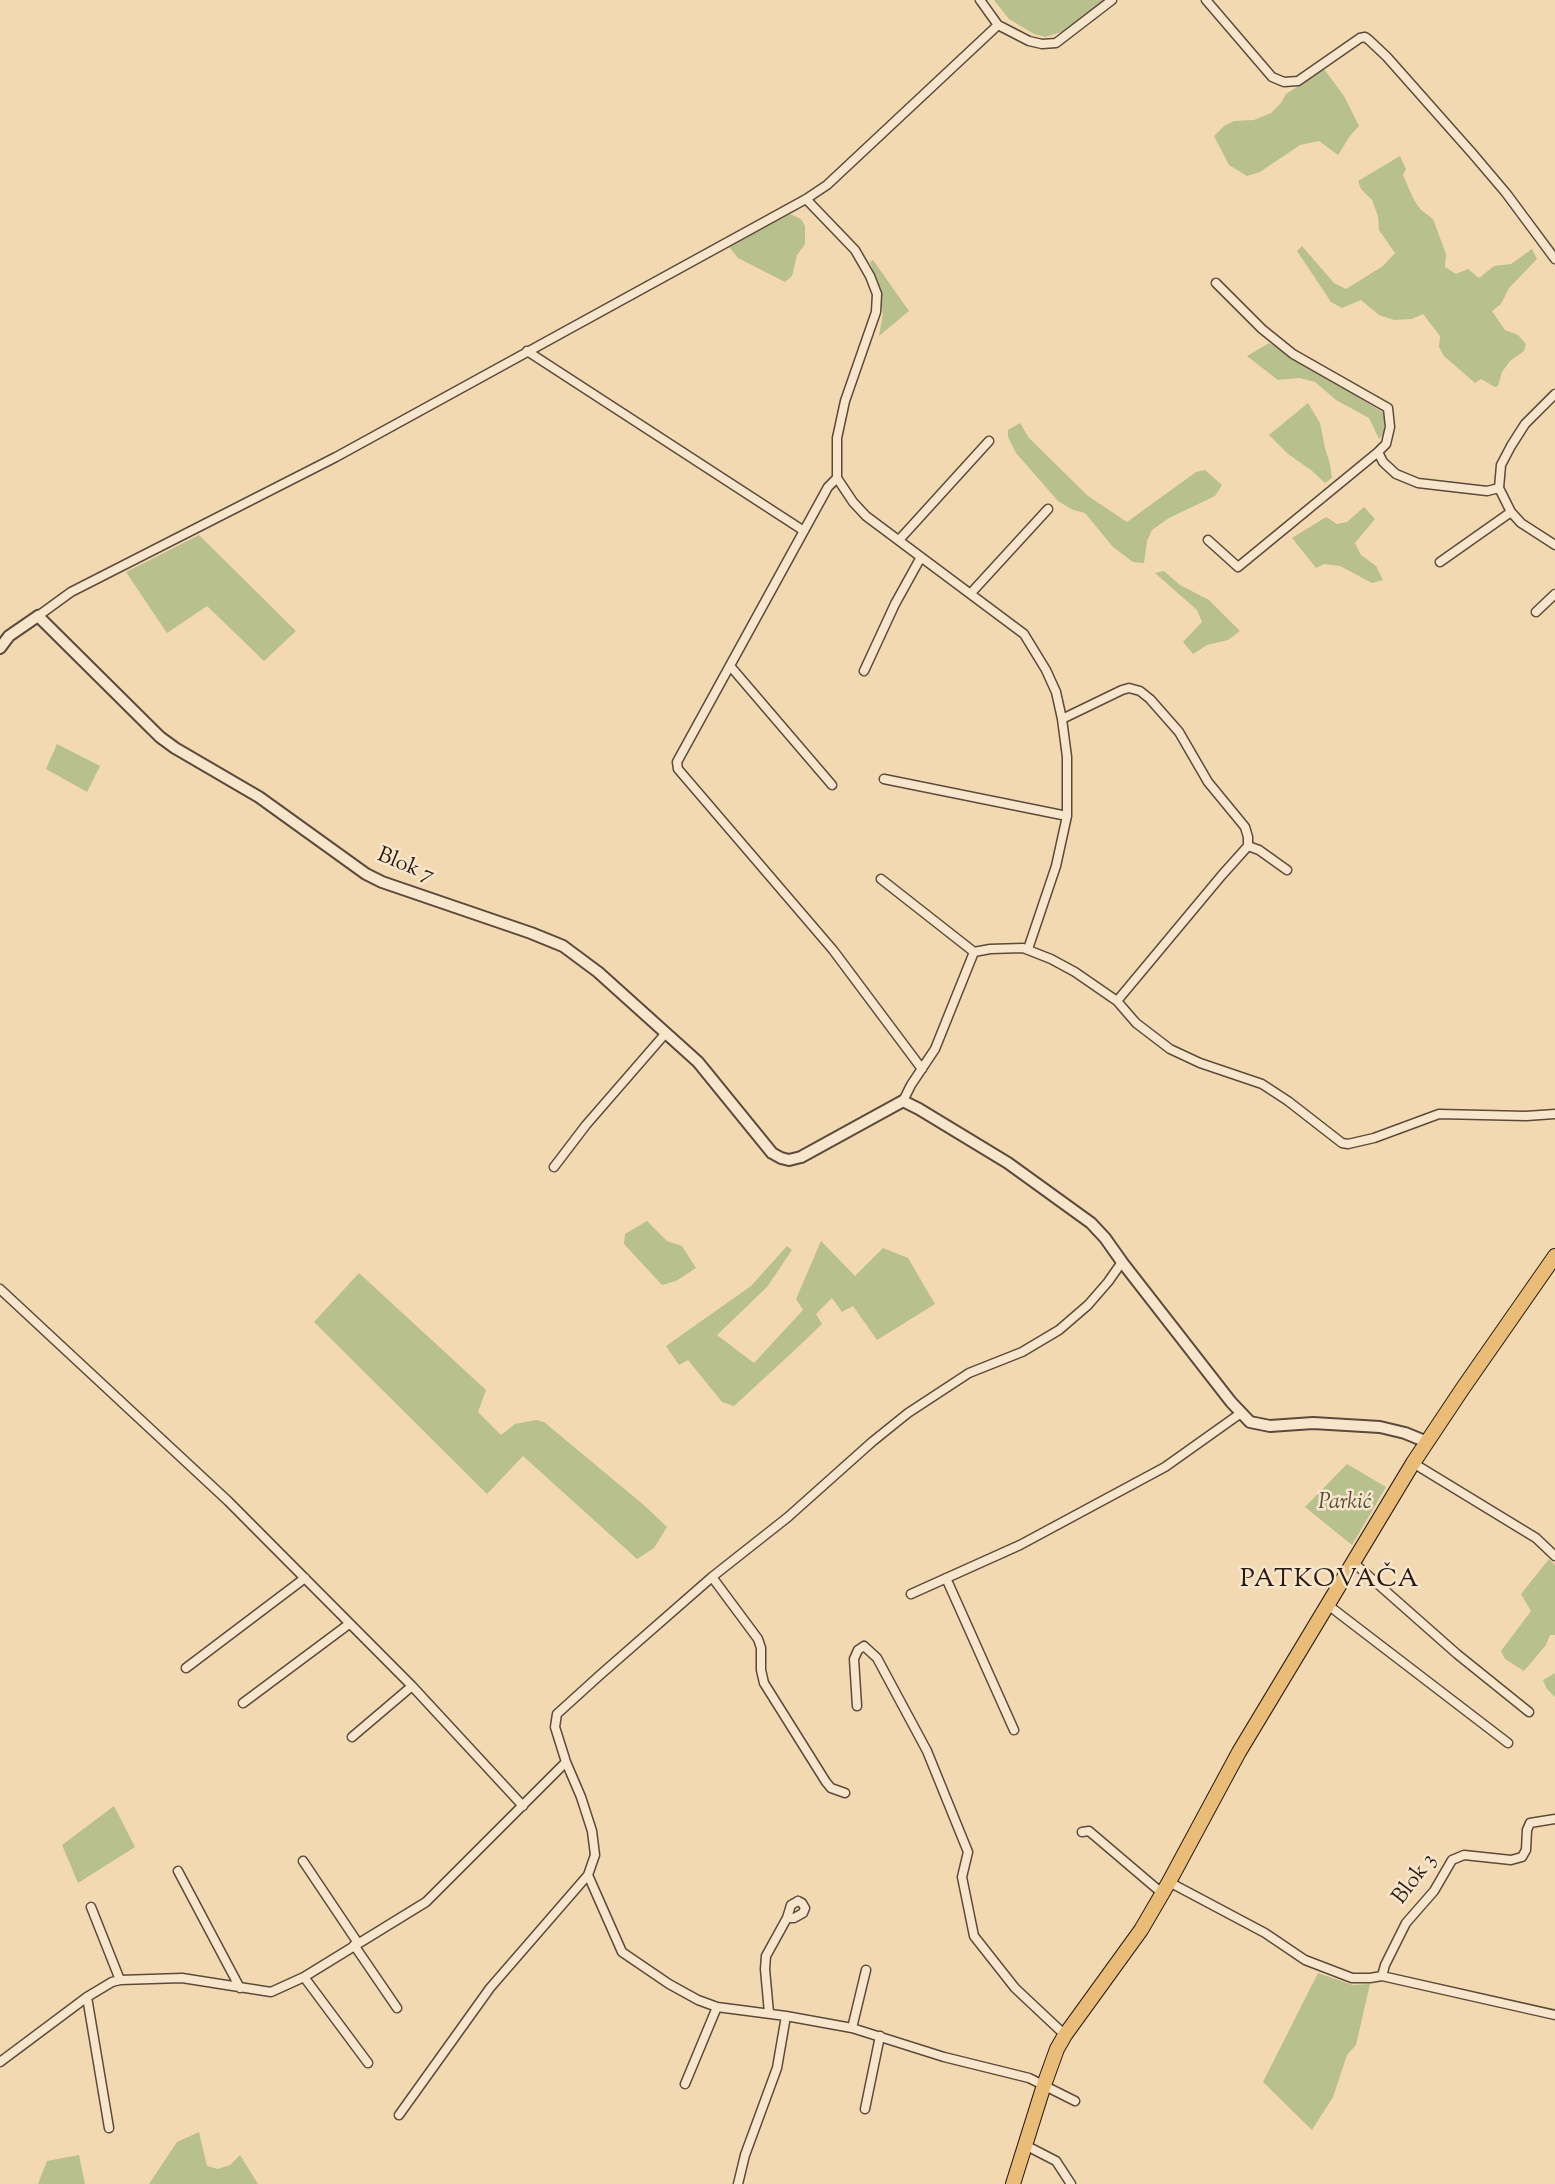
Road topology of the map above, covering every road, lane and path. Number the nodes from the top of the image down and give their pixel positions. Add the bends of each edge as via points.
1 (980, 0) edge
2 (1112, 0) edge
3 (1206, 0) edge
4 (998, 25) junction
5 (806, 200) junction
6 (1555, 259) edge
7 (1216, 284) dead end
8 (527, 351) junction
9 (1555, 394) edge
10 (989, 441) dead end
11 (1378, 452) junction
12 (837, 478) junction
13 (1499, 488) junction
14 (1048, 509) dead end
15 (1511, 512) junction
16 (804, 531) junction
17 (898, 540) junction
18 (1208, 540) dead end
19 (1555, 545) edge
20 (921, 557) junction
21 (1440, 562) dead end
22 (971, 593) junction
23 (1555, 594) edge
24 (1536, 612) dead end
25 (38, 616) junction
26 (0, 648) edge
27 (731, 667) junction
28 (864, 671) dead end
29 (1062, 720) junction
30 (884, 779) dead end
31 (832, 785) dead end
32 (1067, 816) junction
33 (1248, 846) junction
34 (1287, 870) dead end
35 (881, 879) dead end
36 (1028, 949) junction
37 (974, 952) junction
38 (1117, 1001) junction
39 (665, 1034) junction
40 (922, 1069) junction
41 (903, 1101) junction
42 (1555, 1114) edge
43 (554, 1167) dead end
44 (1555, 1256) edge
45 (1122, 1262) junction
46 (0, 1289) edge
47 (1241, 1413) junction
48 (1427, 1442) junction
49 (1413, 1463) junction
50 (1555, 1556) edge
51 (1354, 1563) junction
52 (305, 1578) junction
53 (712, 1578) junction
54 (946, 1578) junction
55 (911, 1594) dead end
56 (1328, 1605) junction
57 (349, 1624) junction
58 (186, 1668) dead end
59 (412, 1686) junction
60 (243, 1703) dead end
61 (857, 1706) dead end
62 (1529, 1712) dead end
63 (1014, 1730) dead end
64 (352, 1737) dead end
65 (1508, 1743) dead end
66 (566, 1762) junction
67 (845, 1793) dead end
68 (523, 1806) junction
69 (1555, 1819) edge
70 (1082, 1832) dead end
71 (303, 1861) dead end
72 (178, 1871) dead end
73 (588, 1875) junction
74 (1166, 1888) junction
75 (91, 1907) dead end
76 (787, 1918) dead end
77 (356, 1944) junction
78 (866, 1970) dead end
79 (1382, 1976) junction
80 (304, 1977) junction
81 (120, 1980) junction
82 (240, 1988) junction
83 (87, 1997) junction
84 (717, 2007) junction
85 (398, 2008) dead end
86 (769, 2013) junction
87 (1555, 2015) edge
88 (786, 2016) junction
89 (852, 2028) junction
90 (1065, 2035) junction
91 (880, 2036) junction
92 (0, 2062) edge
93 (368, 2063) dead end
94 (685, 2084) dead end
95 (1044, 2085) junction
96 (1075, 2101) dead end
97 (865, 2109) dead end
98 (399, 2115) dead end
99 (109, 2128) dead end
100 (1025, 2145) junction
101 (738, 2184) edge
102 (1013, 2184) edge
103 (1071, 2184) edge

1 - 4 street
2 - 4 street via 1056,43 1029,41
3 - 6 street via 1272,77 1284,82 1298,81 1365,37 1472,153
4 - 5 street via 827,185
5 - 8 street
5 - 12 street via 855,250 877,294 876,312 844,401 837,438
7 - 11 street via 1293,354 1388,408 1390,427 1386,444
8 - 16 street
8 - 25 street via 336,457 71,592
9 - 13 street via 1525,424 1511,446 1501,465
10 - 17 street
11 - 13 street via 1396,474 1418,483 1487,491
11 - 18 street via 1238,567
12 - 16 street
12 - 17 street via 860,509
13 - 15 street
14 - 22 street
15 - 19 street
15 - 21 street
16 - 27 street
17 - 20 street
20 - 22 street
20 - 28 street
22 - 29 street via 1024,634 1056,692
23 - 24 street
25 - 26 street via 9,636
25 - 39 street, Blok 7 via 175,748 259,797 366,874 563,946 598,972
27 - 31 street
27 - 40 street via 677,762 678,769 832,950
29 - 32 street via 1067,757
29 - 33 street via 1122,690 1140,692 1179,732 1208,782 1245,827
30 - 32 street
32 - 36 street via 1056,866
33 - 34 street
33 - 38 street
35 - 37 street
36 - 37 street
36 - 38 street via 1075,972
37 - 40 street via 935,1049
38 - 42 street via 1170,1049 1262,1084 1342,1143 1374,1138 1439,1114
39 - 41 street, Blok 7 via 704,1069 772,1154 789,1160
39 - 43 street
40 - 41 street
41 - 45 street via 1008,1163 1091,1223
44 - 48 main road
45 - 47 street
45 - 53 street via 1089,1305 1059,1330 1022,1352 969,1372 908,1413
46 - 52 street
47 - 48 street via 1259,1425 1380,1427
47 - 54 street via 1165,1467 1020,1545
48 - 49 main road
49 - 50 street via 1536,1538
49 - 51 main road
51 - 56 main road
51 - 62 street
52 - 57 street
52 - 58 street
53 - 66 street via 557,1714 555,1727
53 - 67 street via 758,1639 764,1683 826,1782
54 - 55 street
54 - 63 street
56 - 65 street
56 - 74 main road via 1239,1752
57 - 59 street
57 - 60 street
59 - 64 street
59 - 68 street
61 - 90 street via 854,1659 864,1646 877,1658 927,1751 968,1852 962,1877 974,1936 1015,1988
66 - 68 street
66 - 73 street via 592,1831 595,1855
68 - 77 street via 426,1902
69 - 79 street, Blok 3 via 1530,1823 1522,1857 1511,1860 1464,1855 1452,1860 1434,1891 1406,1923
70 - 74 street via 1089,1831
71 - 77 street
72 - 82 street
73 - 84 street via 622,1952 669,1984
73 - 98 street via 490,1988
74 - 79 street via 1265,1933 1324,1968 1352,1978
74 - 90 main road via 1141,1930
75 - 81 street
76 - 86 street via 766,1956
77 - 80 street
77 - 85 street
78 - 89 street
79 - 87 street
80 - 82 street via 271,1992
80 - 93 street
81 - 82 street via 182,1978
81 - 83 street
83 - 92 street
83 - 99 street
84 - 86 street
84 - 94 street
86 - 88 street
88 - 89 street
88 - 101 street via 777,2068
89 - 91 street
90 - 95 main road
91 - 95 street
91 - 97 street
95 - 96 street
95 - 100 main road
100 - 102 main road
100 - 103 street via 1056,2161

